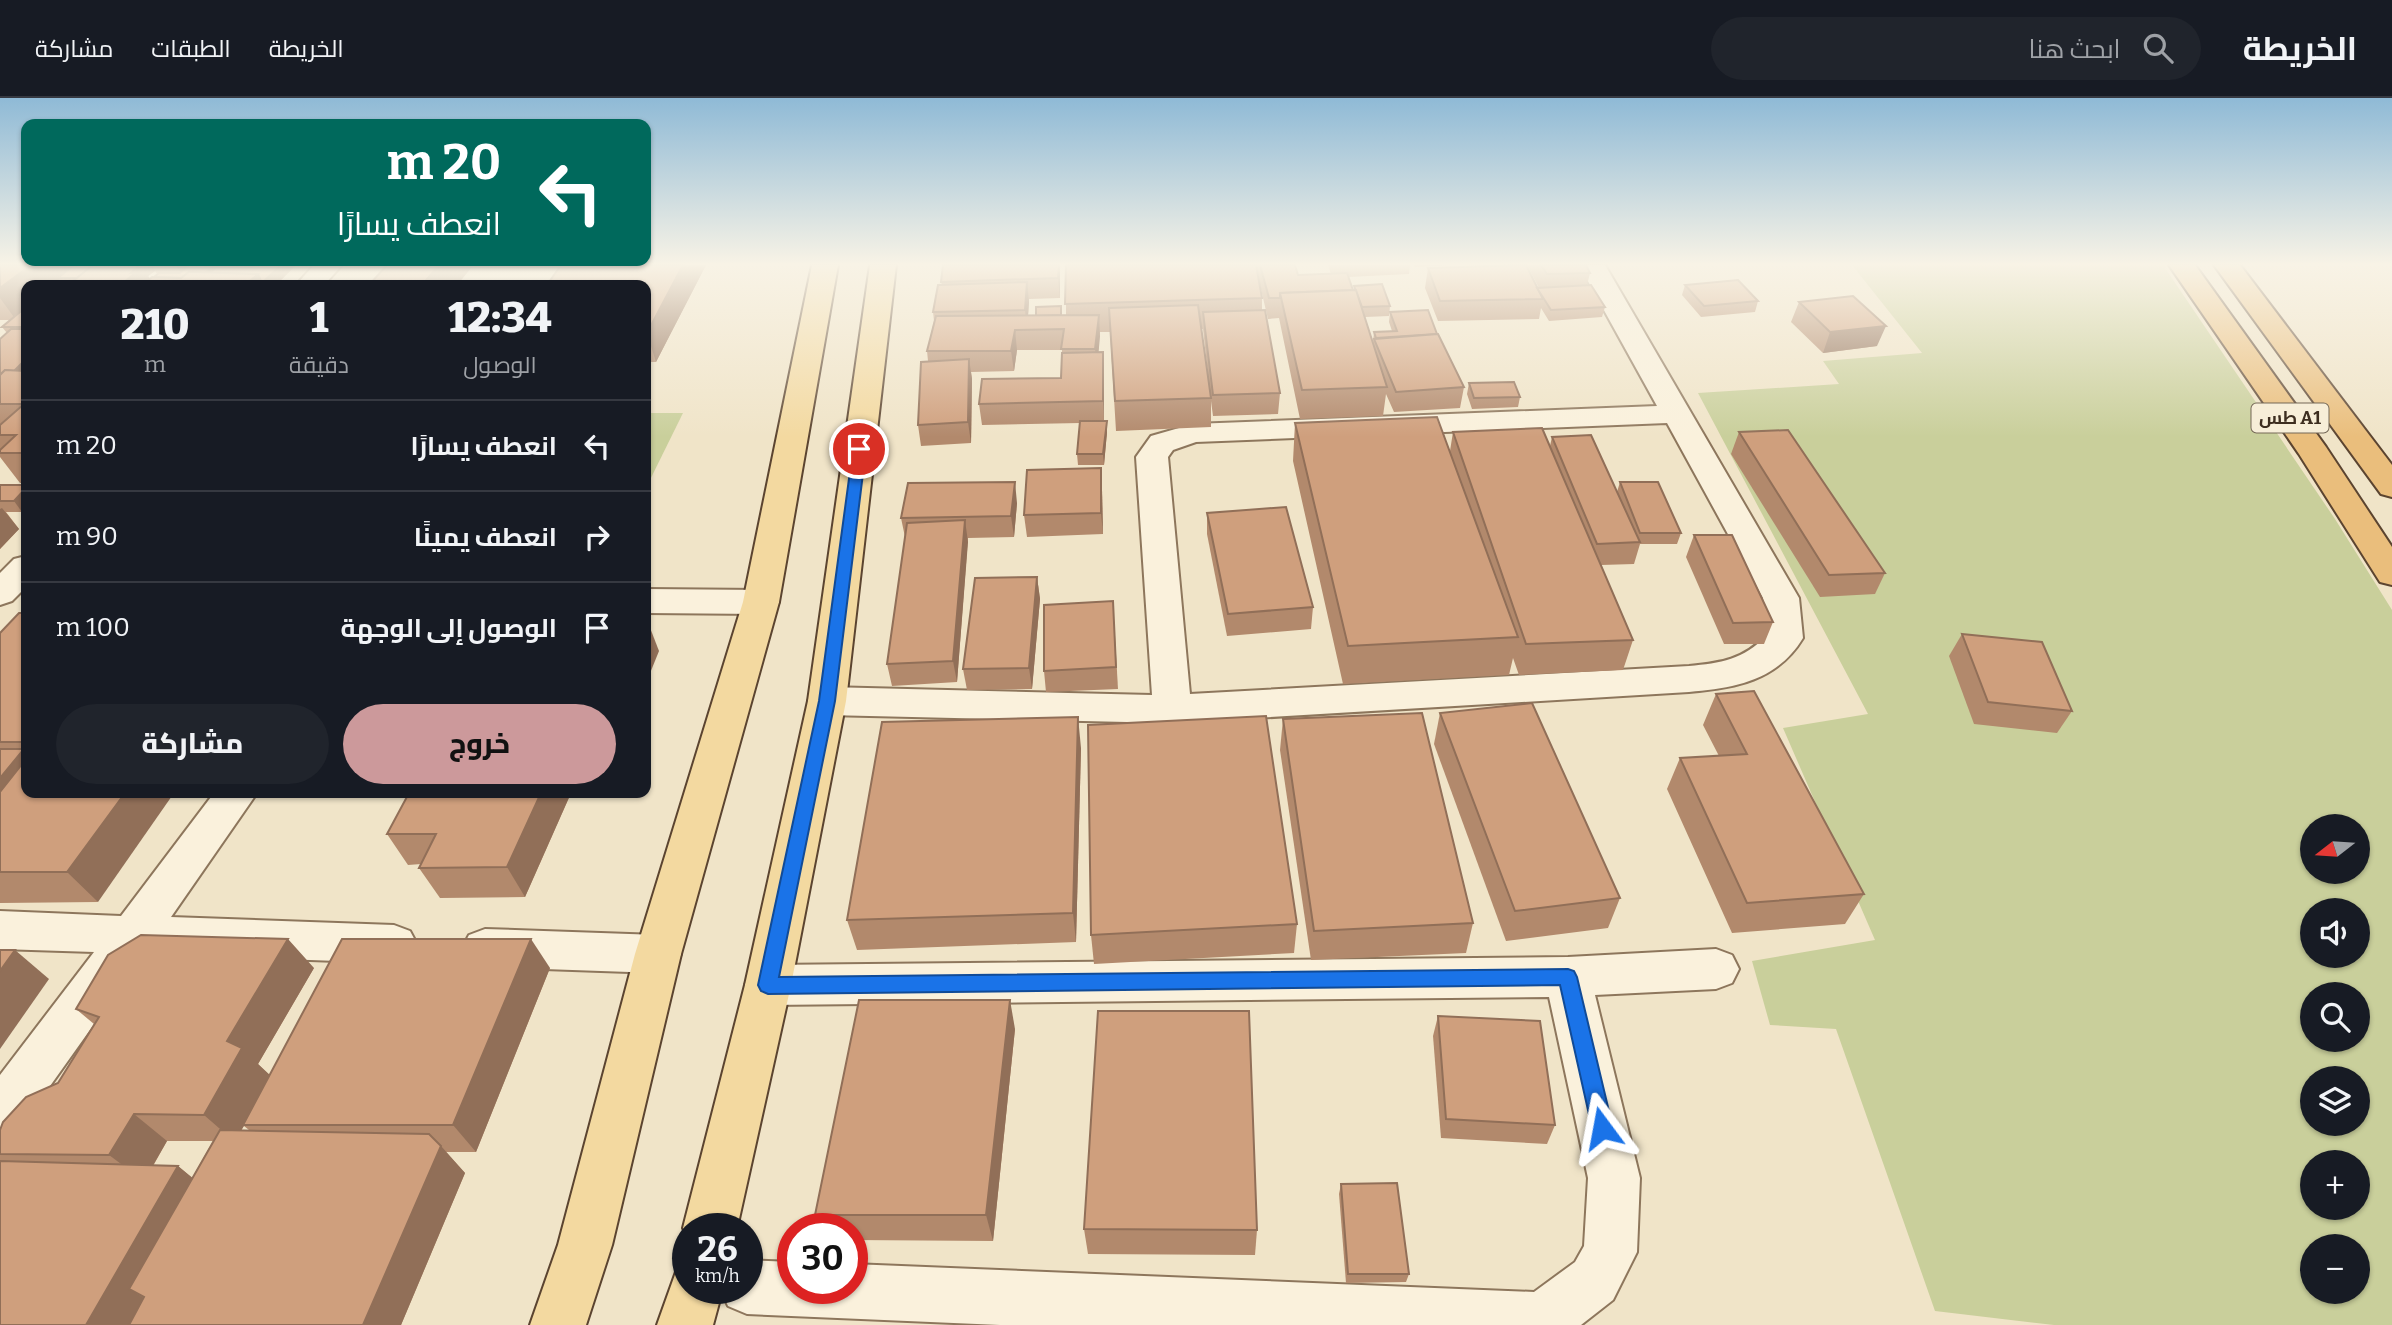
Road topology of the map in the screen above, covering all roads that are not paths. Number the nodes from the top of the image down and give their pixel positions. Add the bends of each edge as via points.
1 (814, 322) edge
2 (876, 322) edge
3 (1624, 322) edge
4 (2222, 322) edge
5 (2270, 322) edge
6 (1676, 414) junction
7 (2392, 487) edge
8 (21, 572) edge
9 (2392, 574) edge
10 (0, 593) edge
11 (651, 601) edge
12 (0, 602) edge
13 (21, 602) edge
14 (761, 602) junction
15 (827, 701) junction
16 (1172, 709) junction
17 (233, 798) edge
18 (0, 930) edge
19 (135, 934) junction
20 (658, 954) junction
21 (1716, 969) dead end
22 (1568, 977) junction
23 (768, 985) junction
24 (0, 1115) edge
25 (714, 1213) edge
26 (763, 1288) edge
27 (691, 1304) edge
28 (558, 1325) edge
29 (685, 1325) edge

1 - 14 main road
2 - 15 main road
3 - 6 street
4 - 9 highway, طس A1
5 - 7 highway, طس A1
6 - 16 street via 1193,433 1162,443 1152,457
6 - 16 street via 1781,598 1785,638 1768,659 1738,675
8 - 10 street
11 - 14 street
12 - 13 street
14 - 20 main road
15 - 16 street
15 - 23 main road
17 - 19 street
18 - 19 street
19 - 20 street
19 - 24 street
20 - 28 main road via 585,1245
21 - 22 street
22 - 23 street
22 - 26 street via 1614,1178 1610,1252 1594,1281 1542,1320
23 - 25 main road
27 - 29 main road

